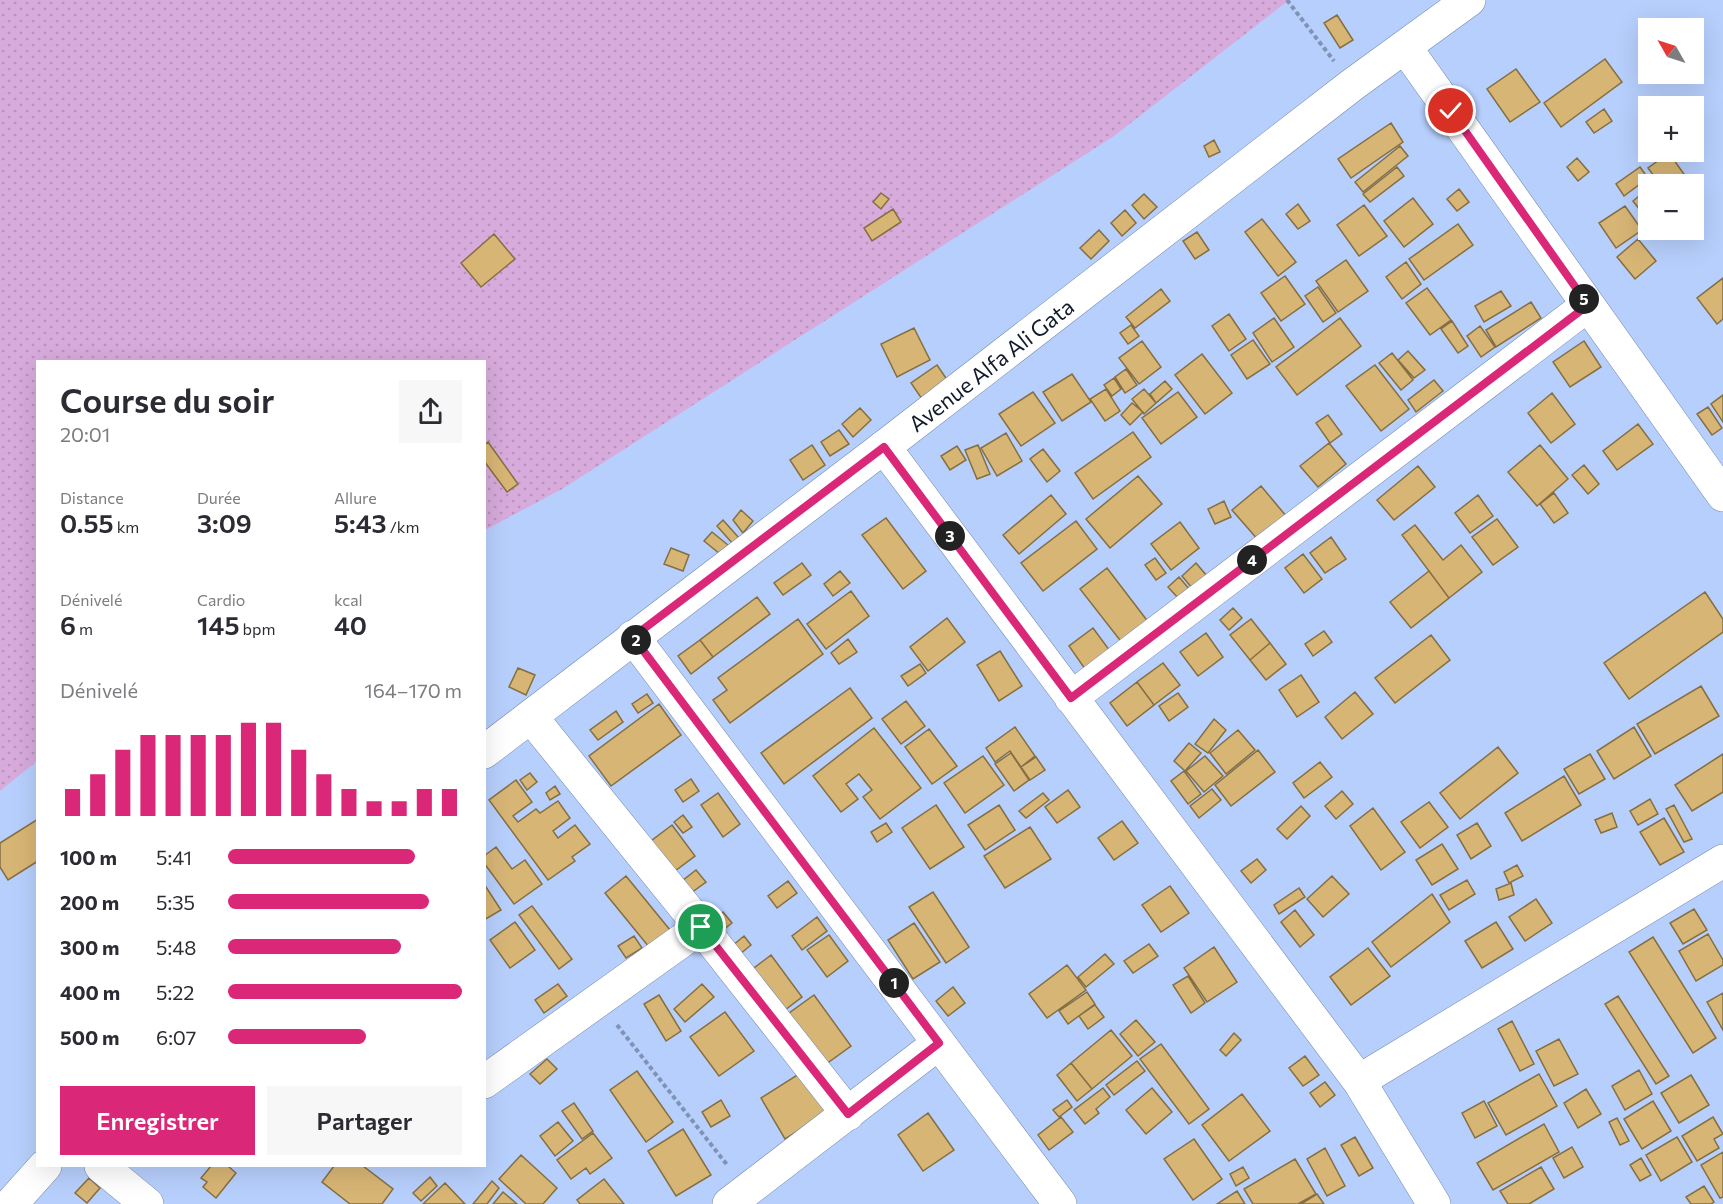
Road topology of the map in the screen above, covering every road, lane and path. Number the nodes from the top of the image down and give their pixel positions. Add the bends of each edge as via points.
1 (1287, 0) edge
2 (1469, 0) edge
3 (1405, 47) junction
4 (1352, 85) junction
5 (1588, 305) junction
6 (884, 447) junction
7 (1723, 495) edge
8 (633, 637) junction
9 (1071, 698) junction
10 (531, 717) junction
11 (486, 751) edge
12 (1723, 861) edge
13 (701, 927) junction
14 (598, 1001) junction
15 (939, 1043) junction
16 (486, 1081) edge
17 (1359, 1081) junction
18 (848, 1114) junction
19 (44, 1167) edge
20 (102, 1167) edge
21 (738, 1197) edge
22 (11, 1204) edge
23 (147, 1204) edge
24 (1060, 1204) edge
25 (1434, 1204) edge

1 - 4 path
2 - 3 street, Avenue Alfa Ali Gata
3 - 4 street, Avenue Alfa Ali Gata
3 - 5 street
4 - 6 street, Avenue Alfa Ali Gata
5 - 7 street
5 - 9 street
6 - 8 street, Avenue Alfa Ali Gata
6 - 9 street
8 - 10 street, Avenue Alfa Ali Gata
8 - 15 street
9 - 17 street
10 - 11 street, Avenue Alfa Ali Gata
10 - 13 street
12 - 17 street
13 - 14 street
13 - 18 street
14 - 16 street
14 - 21 path
15 - 18 street
15 - 24 street
17 - 25 street
18 - 21 street
19 - 22 street
20 - 23 street

